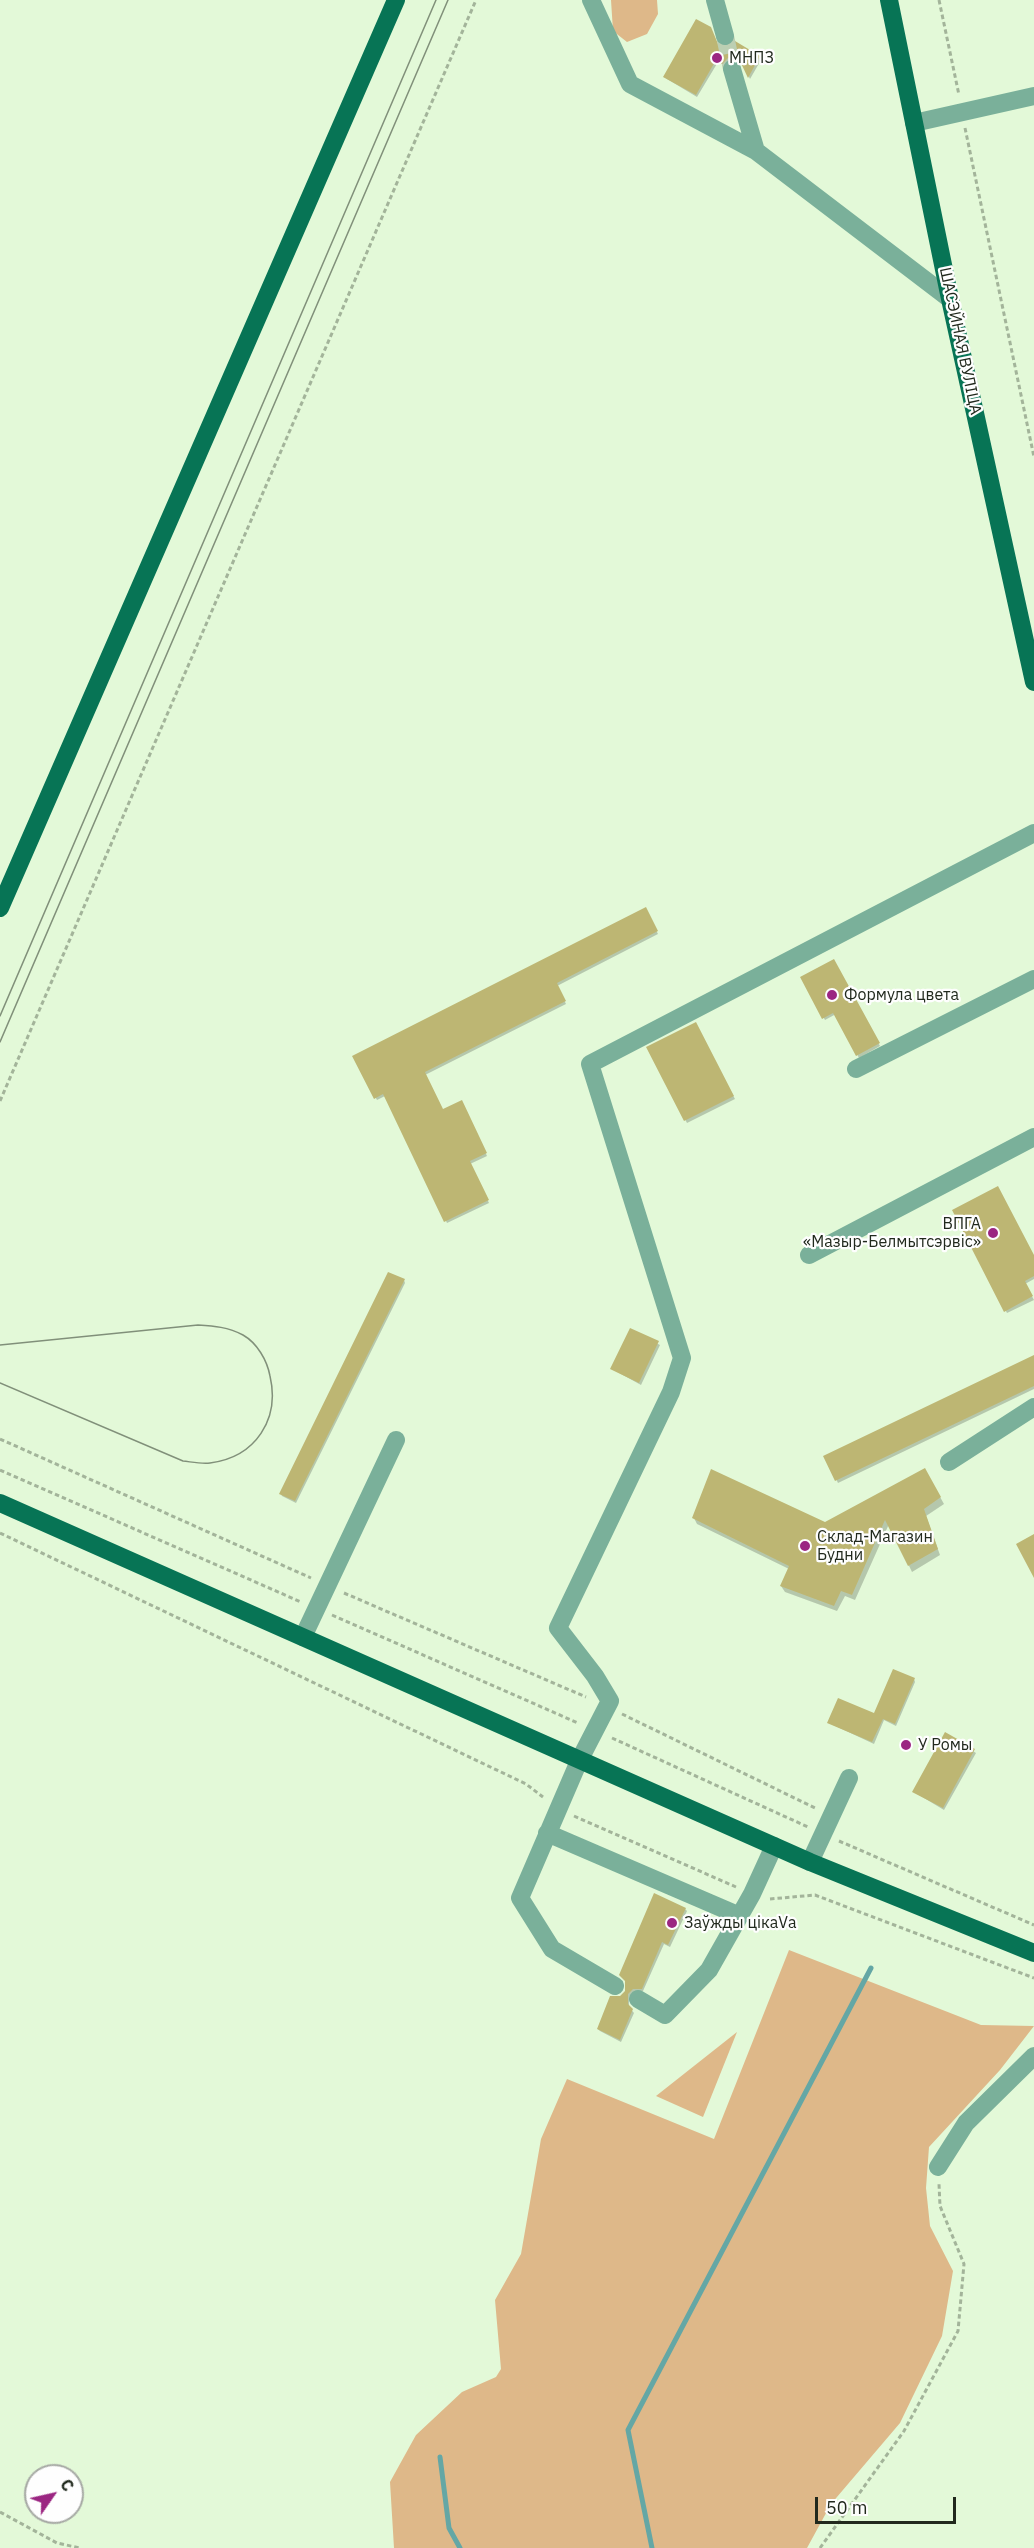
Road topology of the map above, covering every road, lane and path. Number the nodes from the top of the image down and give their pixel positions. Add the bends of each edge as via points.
1 (396, 0) edge
2 (476, 0) edge
3 (591, 0) edge
4 (715, 0) edge
5 (889, 0) edge
6 (939, 0) edge
7 (725, 36) tunnel mouth
8 (732, 69) tunnel mouth
9 (1034, 96) edge
10 (962, 112) junction
11 (914, 123) junction
12 (756, 151) junction
13 (950, 299) junction
14 (1034, 457) edge
15 (1034, 682) edge
16 (1034, 833) edge
17 (0, 908) edge
18 (1034, 979) edge
19 (856, 1069) dead end
20 (0, 1101) edge
21 (1034, 1137) edge
22 (809, 1255) dead end
23 (1034, 1407) edge
24 (0, 1439) edge
25 (396, 1440) dead end
26 (949, 1462) dead end
27 (0, 1470) edge
28 (0, 1503) edge
29 (0, 1533) edge
30 (327, 1586) junction
31 (317, 1609) junction
32 (303, 1637) junction
33 (607, 1706) junction
34 (593, 1730) junction
35 (579, 1761) junction
36 (849, 1779) dead end
37 (558, 1809) junction
38 (831, 1816) junction
39 (547, 1833) junction
40 (822, 1834) junction
41 (774, 1845) junction
42 (810, 1862) junction
43 (752, 1894) junction
44 (740, 1916) junction
45 (1034, 1925) edge
46 (1034, 1953) edge
47 (1034, 1978) edge
48 (615, 1986) dead end
49 (638, 1999) dead end
50 (1034, 2056) edge
51 (938, 2167) joint
52 (0, 2512) edge
53 (80, 2548) edge
54 (820, 2548) edge

1 - 17 main road
2 - 20 path
3 - 12 lane via 630,84
4 - 7 lane
5 - 11 main road, ШАСЭЙНАЯ ВУЛІЦА
6 - 10 path
8 - 12 lane
9 - 10 lane
10 - 11 lane
10 - 14 path
11 - 13 main road, ШАСЭЙНАЯ ВУЛІЦА
12 - 13 lane
13 - 15 main road, ШАСЭЙНАЯ ВУЛІЦА
16 - 33 lane via 590,1065 682,1358 671,1392 558,1628 595,1676 610,1701
18 - 19 lane
21 - 22 lane
23 - 26 lane
24 - 30 path
25 - 30 lane
27 - 31 path
28 - 32 main road
29 - 37 path via 526,1784
30 - 31 lane
30 - 33 path
31 - 32 lane
31 - 34 path
32 - 35 main road
33 - 34 lane
33 - 38 path
34 - 35 lane
34 - 40 path
35 - 37 lane
35 - 41 main road
36 - 38 lane
37 - 39 lane
37 - 43 path
38 - 40 lane
39 - 44 lane
39 - 48 lane via 520,1898 552,1948
40 - 42 lane
40 - 45 path
41 - 42 main road
41 - 43 lane
42 - 46 main road
43 - 44 lane
43 - 47 path via 765,1899 815,1895
44 - 49 lane via 709,1970 665,2015
50 - 51 lane via 966,2122
51 - 54 path via 940,2206 964,2264 958,2331 904,2431
52 - 53 path via 57,2544

